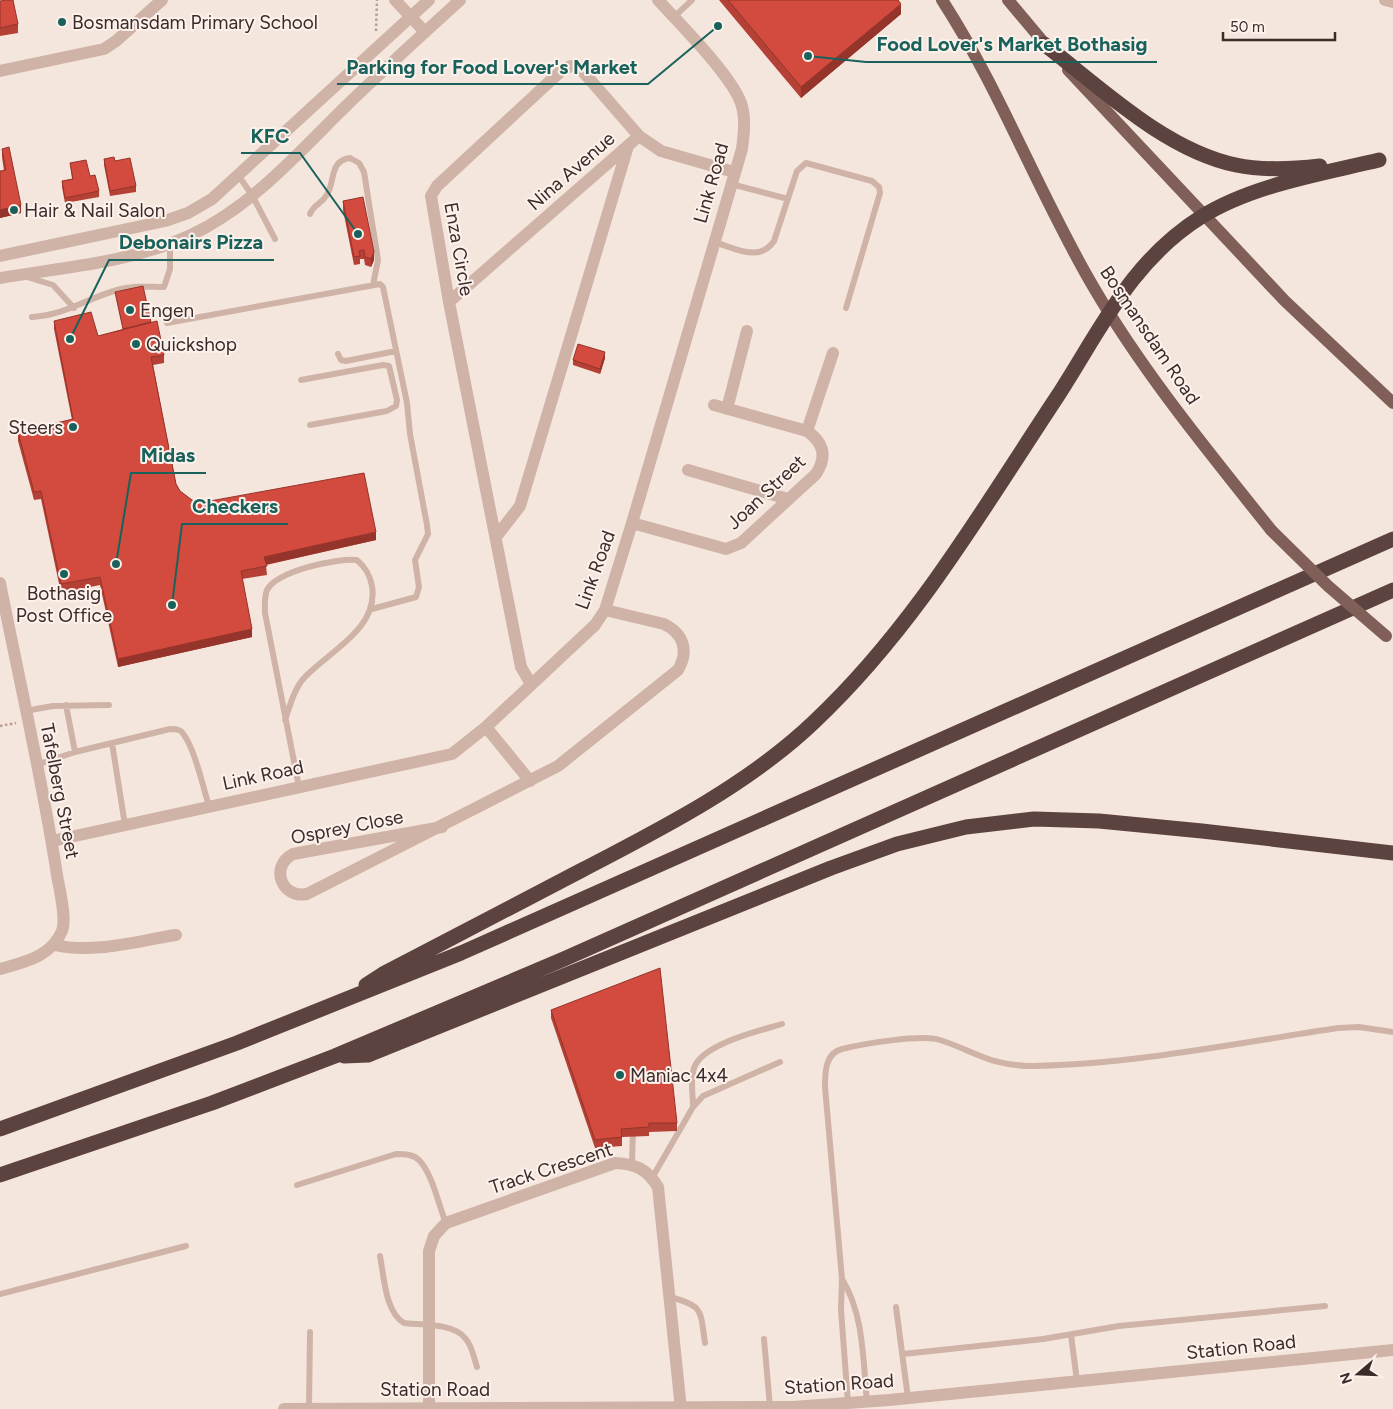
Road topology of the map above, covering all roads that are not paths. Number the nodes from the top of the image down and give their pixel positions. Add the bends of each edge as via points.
1 (162, 0) edge
2 (395, 0) edge
3 (429, 0) edge
4 (460, 0) edge
5 (658, 0) edge
6 (692, 0) edge
7 (942, 0) edge
8 (1008, 0) edge
9 (1385, 0) edge
10 (1393, 2) edge
11 (411, 17) junction
12 (674, 17) junction
13 (425, 32) junction
14 (1044, 44) junction
15 (0, 71) edge
16 (639, 136) junction
17 (628, 146) junction
18 (1386, 159) edge
19 (238, 175) junction
20 (732, 178) junction
21 (252, 195) junction
22 (788, 200) junction
23 (310, 214) dead end
24 (1204, 214) junction
25 (275, 239) dead end
26 (714, 242) junction
27 (170, 244) junction
28 (0, 256) edge
29 (18, 275) junction
30 (0, 278) edge
31 (373, 285) junction
32 (449, 302) junction
33 (74, 308) junction
34 (846, 308) dead end
35 (1108, 312) junction
36 (32, 318) dead end
37 (167, 323) dead end
38 (747, 331) dead end
39 (396, 351) junction
40 (834, 353) dead end
41 (338, 354) dead end
42 (301, 380) dead end
43 (1393, 403) edge
44 (714, 405) dead end
45 (727, 409) junction
46 (310, 424) dead end
47 (807, 431) junction
48 (688, 470) dead end
49 (788, 499) junction
50 (632, 523) junction
51 (496, 537) junction
52 (1393, 539) edge
53 (0, 583) edge
54 (1393, 590) edge
55 (372, 610) junction
56 (604, 610) junction
57 (1390, 639) edge
58 (531, 684) junction
59 (66, 705) junction
60 (109, 705) dead end
61 (25, 711) junction
62 (285, 720) junction
63 (486, 727) junction
64 (112, 743) junction
65 (75, 752) junction
66 (36, 765) junction
67 (530, 781) junction
68 (299, 787) junction
69 (209, 806) junction
70 (125, 824) junction
71 (442, 827) junction
72 (52, 841) junction
73 (1393, 853) edge
74 (176, 935) dead end
75 (55, 945) junction
76 (0, 969) edge
77 (357, 995) junction
78 (782, 1024) dead end
79 (1393, 1032) edge
80 (335, 1056) junction
81 (780, 1062) dead end
82 (694, 1106) junction
83 (632, 1123) edge
84 (0, 1129) edge
85 (632, 1164) junction
86 (0, 1175) edge
87 (652, 1178) junction
88 (297, 1185) dead end
89 (446, 1222) junction
90 (186, 1246) dead end
91 (380, 1256) dead end
92 (842, 1279) junction
93 (0, 1294) edge
94 (670, 1297) junction
95 (1326, 1306) dead end
96 (896, 1307) dead end
97 (429, 1325) junction
98 (310, 1332) dead end
99 (1071, 1335) junction
100 (764, 1339) dead end
101 (704, 1343) dead end
102 (1393, 1350) edge
103 (903, 1354) junction
104 (477, 1367) dead end
105 (1077, 1382) junction
106 (908, 1398) junction
107 (867, 1402) junction
108 (848, 1403) junction
109 (429, 1407) junction
110 (770, 1407) junction
111 (310, 1408) edge
112 (284, 1409) edge
113 (681, 1409) edge

1 - 15 street via 104,49
2 - 11 street
3 - 11 street
4 - 13 street
5 - 12 street, Link Road
6 - 12 lane
7 - 35 main road, Bosmansdam Road
8 - 14 main road
9 - 10 street
11 - 13 street
11 - 19 street
12 - 20 street, Link Road via 733,85 737,94 744,125 742,149
13 - 21 street
14 - 18 highway via 1162,133 1212,159 1264,168 1304,168
14 - 24 main road
16 - 17 street, Nina Avenue
16 - 20 street, Nina Avenue via 661,151
16 - 32 street, Enza Circle via 579,67 562,70 433,191 432,204
17 - 32 street, Nina Avenue
17 - 51 street via 520,506
18 - 24 highway via 1288,182
19 - 21 lane
19 - 28 street via 212,199 166,221
20 - 22 lane
20 - 26 street, Link Road
21 - 25 lane
21 - 27 street via 210,226
22 - 26 lane via 774,241 766,251 756,254
22 - 34 lane via 797,171 806,163 872,181 879,187 877,207
23 - 31 lane via 326,196 339,162 350,158 359,162 364,172 377,253
24 - 35 highway via 1155,252
24 - 43 main road via 1285,301
26 - 50 street, Link Road
27 - 29 street via 135,256
27 - 33 lane via 170,269 164,287 119,289
29 - 30 street
29 - 33 lane via 53,285
31 - 37 lane
31 - 39 lane via 383,287
32 - 51 street, Enza Circle
33 - 36 lane
35 - 57 main road, Bosmansdam Road, bridge via 1142,364 1271,530 1328,586
35 - 77 highway via 936,580 864,674 811,725 748,775 696,807 632,844 383,974
38 - 45 street
39 - 41 lane via 346,361 341,360
39 - 55 lane via 428,534 415,560 419,587 416,597
40 - 47 street
42 - 46 lane via 383,365 389,366 392,372 396,406 387,411
44 - 45 street, Joan Street
45 - 47 street, Joan Street
47 - 49 street, Joan Street via 819,441 823,462 816,474
48 - 49 street
49 - 50 street, Joan Street via 741,543 726,549
50 - 56 street, Link Road
51 - 58 street, Enza Circle via 521,667
52 - 77 highway via 532,922
53 - 61 street, Tafelberg Street
54 - 80 highway via 582,951
55 - 62 lane via 351,636 304,678 295,691
55 - 62 lane via 374,596 370,578 357,560 343,560 288,573 267,590 265,614
56 - 58 street, Link Road via 590,632
56 - 67 street, Osprey Close via 672,628 682,641 683,661 678,670 558,766
58 - 63 street, Link Road
59 - 60 lane
59 - 61 lane
59 - 65 lane
61 - 66 street, Tafelberg Street
62 - 68 lane
63 - 67 street
63 - 68 street, Link Road via 445,757
64 - 65 lane
64 - 69 lane via 179,729 189,746
64 - 70 lane
65 - 66 lane
66 - 72 street, Tafelberg Street
67 - 71 street, Osprey Close
68 - 69 street, Link Road
69 - 70 street, Link Road
70 - 72 street, Link Road
71 - 71 street, Osprey Close via 307,894 299,896 290,892 283,883 281,865 293,854
72 - 75 street, Tafelberg Street via 63,929
73 - 80 highway via 1100,821 1034,819 966,828 897,844 831,868 368,1055
74 - 75 street via 92,948
75 - 76 street via 34,959
77 - 84 highway via 237,1043
78 - 82 lane via 702,1054 694,1067 692,1080
79 - 92 lane via 1359,1027 1338,1028 1160,1055 1034,1066 1001,1065 938,1039 919,1038 840,1050 831,1055 828,1062 825,1087
80 - 86 highway via 212,1103
81 - 82 lane via 716,1089
82 - 87 lane
83 - 85 lane
85 - 87 street, Track Crescent
85 - 89 street, Track Crescent via 615,1163
87 - 94 street via 661,1201
88 - 89 lane via 396,1154 408,1154 418,1160 426,1171
89 - 97 street via 434,1236 429,1251
90 - 93 lane
91 - 97 lane via 398,1320
92 - 107 lane via 851,1292 858,1320
92 - 108 lane via 840,1310
94 - 101 lane via 697,1307
94 - 113 street
95 - 99 lane via 1119,1326
96 - 103 lane
97 - 104 lane via 453,1330 467,1339
97 - 109 street
98 - 111 lane
99 - 103 lane
99 - 105 lane
100 - 110 lane
102 - 105 street, Station Road
103 - 106 lane
105 - 106 street, Station Road
106 - 107 street, Station Road
107 - 108 street, Station Road
108 - 110 street, Station Road
109 - 111 street, Station Road
109 - 113 street, Station Road
110 - 113 street, Station Road
111 - 112 street, Station Road

